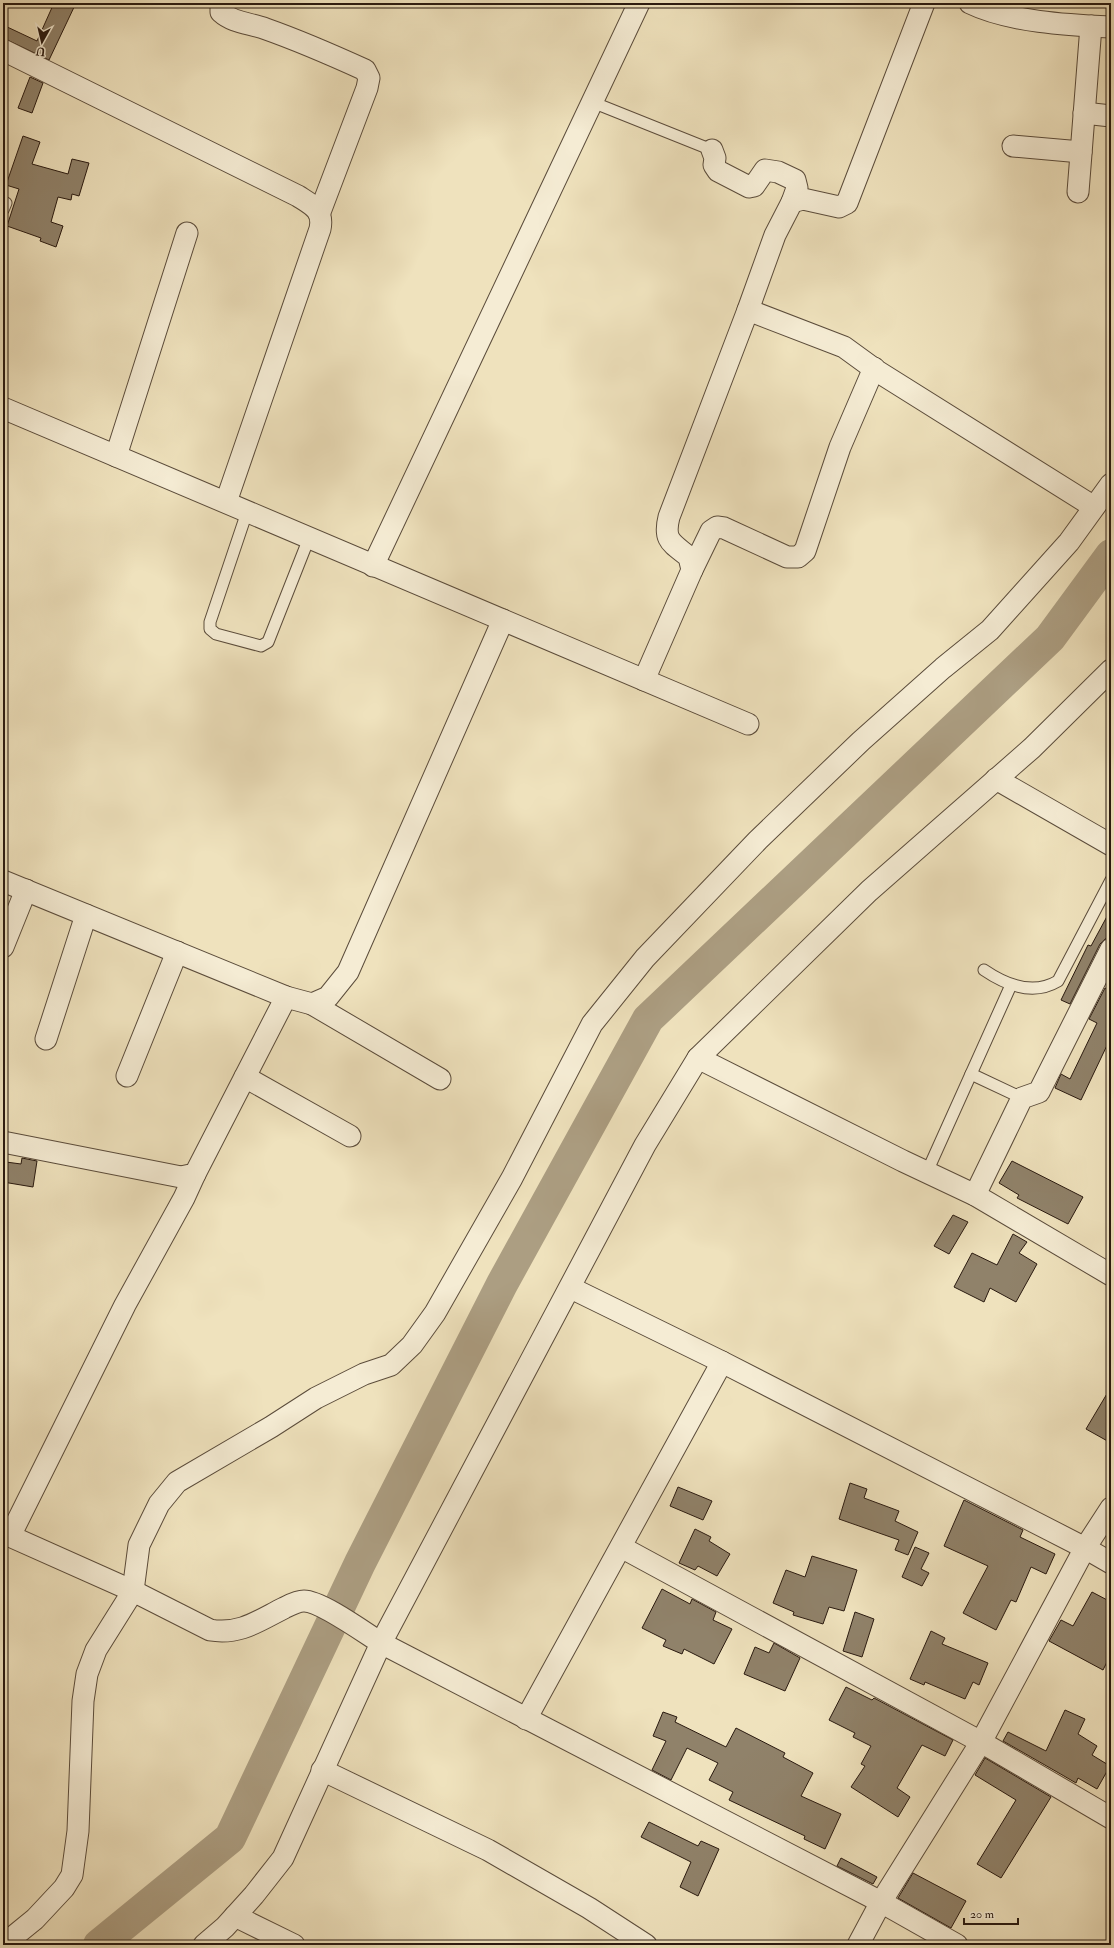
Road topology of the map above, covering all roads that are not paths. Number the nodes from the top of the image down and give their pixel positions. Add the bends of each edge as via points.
1 (221, 3) edge
2 (639, 3) edge
3 (924, 3) edge
4 (970, 3) edge
5 (1101, 27) edge
6 (3, 50) edge
7 (592, 102) junction
8 (1084, 113) junction
9 (1111, 116) edge
10 (1013, 146) dead end
11 (712, 150) joint
12 (1081, 152) junction
13 (1078, 192) dead end
14 (792, 202) junction
15 (320, 212) junction
16 (187, 233) dead end
17 (748, 310) junction
18 (874, 368) junction
19 (3, 408) edge
20 (116, 456) junction
21 (1111, 484) edge
22 (226, 502) junction
23 (1094, 507) junction
24 (247, 512) junction
25 (309, 538) junction
26 (373, 566) junction
27 (692, 570) junction
28 (503, 620) junction
29 (1111, 670) edge
30 (644, 680) junction
31 (748, 724) dead end
32 (996, 778) junction
33 (1111, 845) edge
34 (1111, 880) edge
35 (3, 881) edge
36 (26, 890) junction
37 (86, 915) junction
38 (3, 947) edge
39 (1111, 949) edge
40 (177, 952) junction
41 (984, 970) dead end
42 (1011, 985) junction
43 (286, 997) junction
44 (312, 1004) junction
45 (46, 1039) dead end
46 (698, 1058) junction
47 (971, 1074) junction
48 (127, 1076) dead end
49 (245, 1077) junction
50 (440, 1079) dead end
51 (1022, 1098) junction
52 (350, 1136) dead end
53 (3, 1142) edge
54 (927, 1172) junction
55 (195, 1174) junction
56 (975, 1195) junction
57 (1108, 1266) edge
58 (570, 1288) junction
59 (722, 1362) junction
60 (1111, 1508) edge
61 (7, 1535) edge
62 (621, 1547) junction
63 (1085, 1548) junction
64 (1111, 1564) edge
65 (133, 1591) junction
66 (381, 1643) junction
67 (526, 1719) junction
68 (981, 1742) junction
69 (322, 1770) junction
70 (1111, 1818) edge
71 (881, 1902) junction
72 (235, 1916) junction
73 (3, 1945) edge
74 (204, 1945) edge
75 (294, 1945) edge
76 (646, 1945) edge
77 (858, 1945) edge
78 (957, 1945) edge

1 - 15 street via 221,12 229,19 257,25 306,44 365,70 369,78
2 - 7 street
3 - 14 street via 847,203 839,207 803,199
4 - 5 street via 1008,15
5 - 8 street
6 - 15 street via 298,196
7 - 11 lane
7 - 26 street
8 - 9 street
8 - 12 street
10 - 12 street
11 - 14 street via 714,166 718,171 749,187 754,186 765,170 778,172 795,180 797,188
12 - 13 street
14 - 17 street via 775,235
15 - 22 street via 320,229
16 - 20 street
17 - 18 street via 844,347
17 - 27 street via 666,530 670,541 689,557
18 - 23 street
18 - 27 street via 840,447 805,551 798,557 787,557 717,527 711,532
19 - 20 street
20 - 22 street
21 - 23 street
22 - 24 street
23 - 65 street via 1069,542 990,630 861,741 758,840 645,958 592,1024 512,1178 435,1313 412,1345 391,1365 364,1374 316,1398 271,1428 177,1482 160,1504 139,1545
24 - 25 street
24 - 25 lane via 210,622 210,629 216,634 261,646 268,642
25 - 26 street
26 - 28 street
27 - 30 street
28 - 30 street
28 - 44 street via 348,972 328,997
29 - 32 street via 1032,748
30 - 31 street
32 - 33 street
32 - 46 street via 869,890
34 - 42 lane via 1058,981 1049,986 1026,989
35 - 36 street
36 - 37 street
36 - 38 street
37 - 40 street
37 - 45 street
39 - 51 street via 1039,1092
40 - 43 street
40 - 48 street
41 - 42 lane
42 - 47 lane
43 - 44 street
43 - 49 street
44 - 50 street
46 - 54 street
46 - 58 street via 645,1145
47 - 51 lane
47 - 54 lane
49 - 52 street
49 - 55 street
51 - 56 street
53 - 55 street via 181,1177
54 - 56 street
55 - 61 street
56 - 57 street
58 - 59 street
58 - 66 street
59 - 62 street
59 - 63 street
60 - 63 street
61 - 65 street
62 - 67 street
62 - 68 street
63 - 64 street
63 - 68 street
65 - 66 street via 210,1630 222,1632 244,1629 302,1601 319,1605
65 - 73 street via 96,1650 87,1674 83,1701 78,1831 72,1875 64,1888 35,1919
66 - 67 street
66 - 69 street
67 - 71 street
68 - 70 street
68 - 71 street
69 - 72 street via 283,1858
69 - 76 street via 488,1850 589,1908
71 - 77 street
71 - 78 street
72 - 74 street
72 - 75 street

